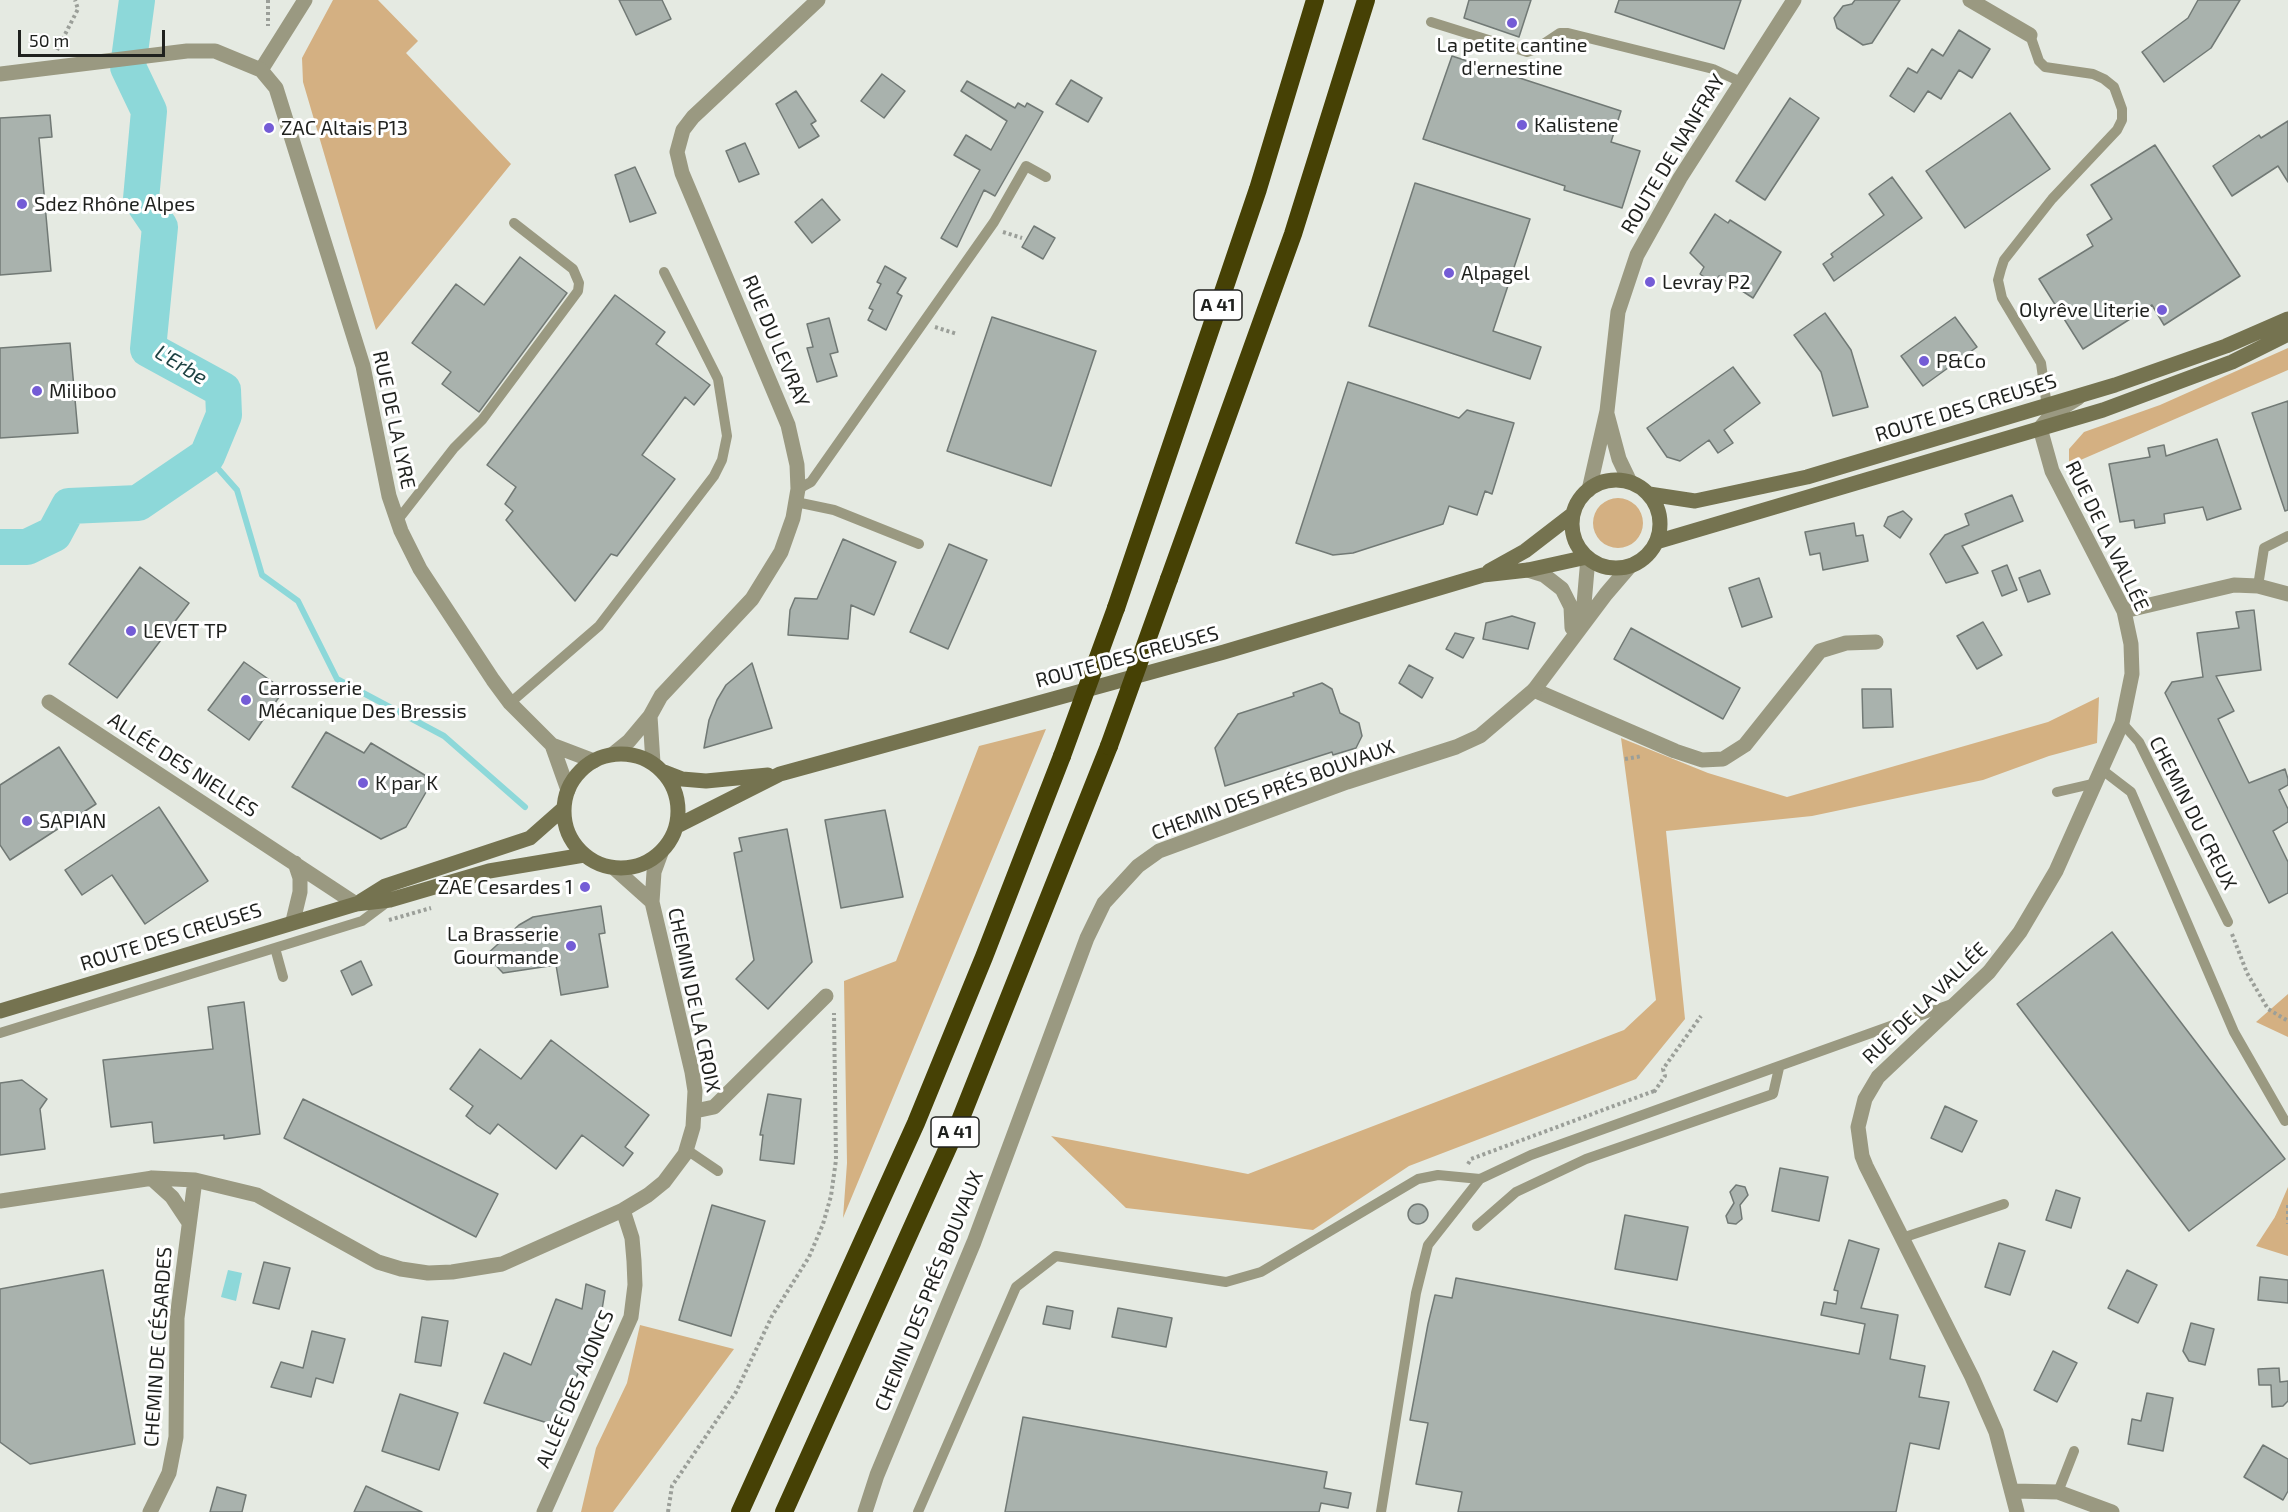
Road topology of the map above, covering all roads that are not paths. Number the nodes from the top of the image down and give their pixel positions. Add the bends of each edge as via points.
1 (305, 0) edge
2 (818, 0) edge
3 (1315, 0) edge
4 (1366, 0) edge
5 (1794, 0) edge
6 (1970, 0) edge
7 (1431, 22) dead end
8 (2030, 35) joint
9 (261, 70) junction
10 (0, 74) edge
11 (1741, 82) junction
12 (1046, 177) dead end
13 (514, 223) dead end
14 (664, 273) dead end
15 (2288, 319) edge
16 (2288, 334) edge
17 (2084, 395) junction
18 (2047, 406) junction
19 (2040, 429) junction
20 (2011, 437) junction
21 (1605, 438) junction
22 (1630, 482) junction
23 (1589, 490) junction
24 (1648, 494) junction
25 (797, 496) junction
26 (1573, 514) junction
27 (397, 521) junction
28 (2288, 536) edge
29 (1656, 542) junction
30 (919, 544) dead end
31 (1587, 557) junction
32 (1630, 566) junction
33 (1528, 570) junction
34 (1483, 575) junction
35 (2258, 586) junction
36 (2288, 594) edge
37 (2124, 611) junction
38 (1573, 632) junction
39 (1876, 642) dead end
40 (1555, 663) junction
41 (1534, 690) junction
42 (49, 702) dead end
43 (510, 703) junction
44 (650, 716) junction
45 (2122, 723) junction
46 (552, 745) junction
47 (613, 754) junction
48 (594, 761) junction
49 (658, 768) junction
50 (780, 774) junction
51 (2098, 776) junction
52 (568, 790) junction
53 (2057, 792) dead end
54 (564, 808) junction
55 (677, 826) junction
56 (661, 853) junction
57 (584, 855) junction
58 (295, 863) junction
59 (614, 868) junction
60 (390, 900) junction
61 (652, 902) junction
62 (356, 904) junction
63 (293, 921) junction
64 (2228, 922) road end
65 (275, 948) junction
66 (283, 977) dead end
67 (826, 996) road end
68 (1958, 1002) junction
69 (0, 1011) edge
70 (0, 1033) edge
71 (1779, 1068) junction
72 (695, 1111) junction
73 (2285, 1121) dead end
74 (687, 1150) junction
75 (718, 1171) dead end
76 (151, 1178) junction
77 (1480, 1179) junction
78 (195, 1180) junction
79 (0, 1201) edge
80 (2004, 1204) dead end
81 (623, 1209) junction
82 (188, 1221) junction
83 (1477, 1226) dead end
84 (1902, 1238) junction
85 (2074, 1451) dead end
86 (2014, 1491) junction
87 (2058, 1492) junction
88 (150, 1512) edge
89 (544, 1512) edge
90 (740, 1512) edge
91 (784, 1512) edge
92 (866, 1512) edge
93 (918, 1512) edge
94 (1381, 1512) edge
95 (2017, 1512) edge
96 (2112, 1512) edge

1 - 9 street
2 - 25 street, RUE DU LEVRAY via 693,117 683,130 677,152 682,173 788,425 796,457
3 - 90 highway, A 41, bridge via 1258,189 1062,756 916,1123
4 - 91 highway, A 41, bridge via 1293,234 1109,746 959,1123
5 - 11 street, ROUTE DE NANFRAY
6 - 8 street
7 - 11 lane via 1527,52 1560,33 1568,33 1713,69
8 - 18 lane via 2038,61 2045,67 2104,79 2114,87 2122,109 2117,130 2052,199 2004,260 1998,280 2002,298 2041,363
9 - 10 street via 215,51
9 - 27 street, RUE DE LA LYRE via 276,88 363,366
11 - 21 street, ROUTE DE NANFRAY via 1656,217 1637,255 1618,312
12 - 25 lane via 1026,166 994,222 924,323 811,482
13 - 27 lane via 573,269 578,291 482,420 454,448
14 - 43 lane via 717,379 727,436 722,460 714,476 599,626
15 - 17 main road, ROUTE DES CREUSES via 2195,358
16 - 19 main road, ROUTE DES CREUSES via 2232,362 2163,389
17 - 18 main road, ROUTE DES CREUSES
17 - 19 street via 2051,415
18 - 20 street
18 - 24 main road, ROUTE DES CREUSES via 1807,477 1725,496 1695,501
19 - 20 main road, ROUTE DES CREUSES
19 - 37 street, RUE DE LA VALLÉE via 2052,471
20 - 29 main road, ROUTE DES CREUSES
21 - 22 street, ROUTE DE NANFRAY
21 - 23 street, ROUTE DE NANFRAY
22 - 23 main road via 1608,481
22 - 24 main road
23 - 26 main road
24 - 29 main road via 1660,517
25 - 30 lane
25 - 44 street, RUE DU LEVRAY via 787,537 764,583 661,696
26 - 31 main road via 1574,537
26 - 34 main road, ROUTE DES CREUSES via 1525,551
27 - 43 street, RUE DE LA LYRE via 420,569
28 - 35 lane via 2264,548
29 - 32 main road via 1650,552
31 - 32 main road via 1608,567
31 - 33 main road, ROUTE DES CREUSES
31 - 38 street via 1584,604
32 - 40 street
33 - 34 main road, ROUTE DES CREUSES
33 - 38 street via 1544,575 1562,589 1570,607
34 - 50 main road, ROUTE DES CREUSES via 1224,652
35 - 36 street
35 - 37 street via 2234,585
37 - 45 street, RUE DE LA VALLÉE via 2132,674
38 - 40 street
39 - 41 street via 1846,642 1820,651 1745,745 1723,759 1702,759 1675,751
40 - 41 street, CHEMIN DES PRÉS BOUVAUX
41 - 92 street, CHEMIN DES PRÉS BOUVAUX via 1493,727 1456,747 1159,851 1138,866 1104,903 1087,938 974,1242 877,1475
42 - 58 street, ALLÉE DES NIELLES
43 - 46 street, RUE DE LA LYRE
44 - 47 street, RUE DU LEVRAY
44 - 49 street
45 - 51 street, RUE DE LA VALLÉE
45 - 64 lane, CHEMIN DU CREUX via 2139,742
46 - 48 street, RUE DE LA LYRE
46 - 52 street, RUE DE LA LYRE
47 - 48 main road
47 - 49 main road via 634,755
48 - 52 main road via 578,773
49 - 50 main road, ROUTE DES CREUSES via 682,779 706,781
49 - 55 main road via 674,788 679,807
50 - 55 main road, ROUTE DES CREUSES
51 - 53 lane
51 - 68 street, RUE DE LA VALLÉE via 2038,904 2009,949
51 - 73 lane via 2131,792 2234,1032
52 - 54 main road
54 - 57 main road via 566,826
54 - 62 main road, ROUTE DES CREUSES via 530,837 385,886
55 - 56 main road
56 - 59 main road via 647,863
56 - 61 street, CHEMIN DE LA CROIX via 654,872
57 - 59 main road
57 - 60 main road, ROUTE DES CREUSES via 489,871
58 - 62 street, ALLÉE DES NIELLES
58 - 63 street via 300,892
59 - 61 street, CHEMIN DE LA CROIX
60 - 62 main road, ROUTE DES CREUSES
60 - 65 lane via 362,921
61 - 72 street, CHEMIN DE LA CROIX via 688,1050
62 - 63 main road, ROUTE DES CREUSES
63 - 69 main road, ROUTE DES CREUSES
65 - 66 lane
65 - 70 lane
67 - 72 street via 714,1107
68 - 71 lane
68 - 84 street, RUE DE LA VALLÉE via 1878,1077 1860,1115 1862,1156
71 - 77 lane via 1531,1155
71 - 83 lane via 1773,1094 1586,1159 1516,1192
72 - 74 street, CHEMIN DE LA CROIX
74 - 75 lane
74 - 81 street, CHEMIN DE LA CROIX via 663,1182
76 - 78 street, CHEMIN DE LA CROIX
76 - 79 street, CHEMIN DE LA CROIX
76 - 82 street via 172,1197
77 - 93 lane via 1438,1175 1418,1179 1261,1272 1226,1282 1056,1256 1016,1287
77 - 94 lane via 1428,1245 1416,1293
78 - 81 street, CHEMIN DE LA CROIX via 256,1196 378,1262 428,1273 502,1264
78 - 82 street, CHEMIN DE CÉSARDES
80 - 84 lane
81 - 89 street, ALLÉE DES AJONCS via 634,1261 631,1317
82 - 88 street, CHEMIN DE CÉSARDES via 177,1318 176,1437 169,1473
84 - 86 street, RUE DE LA VALLÉE via 1972,1377 1996,1432
85 - 87 lane
86 - 87 street
86 - 95 street, RUE DE LA VALLÉE
87 - 96 street

